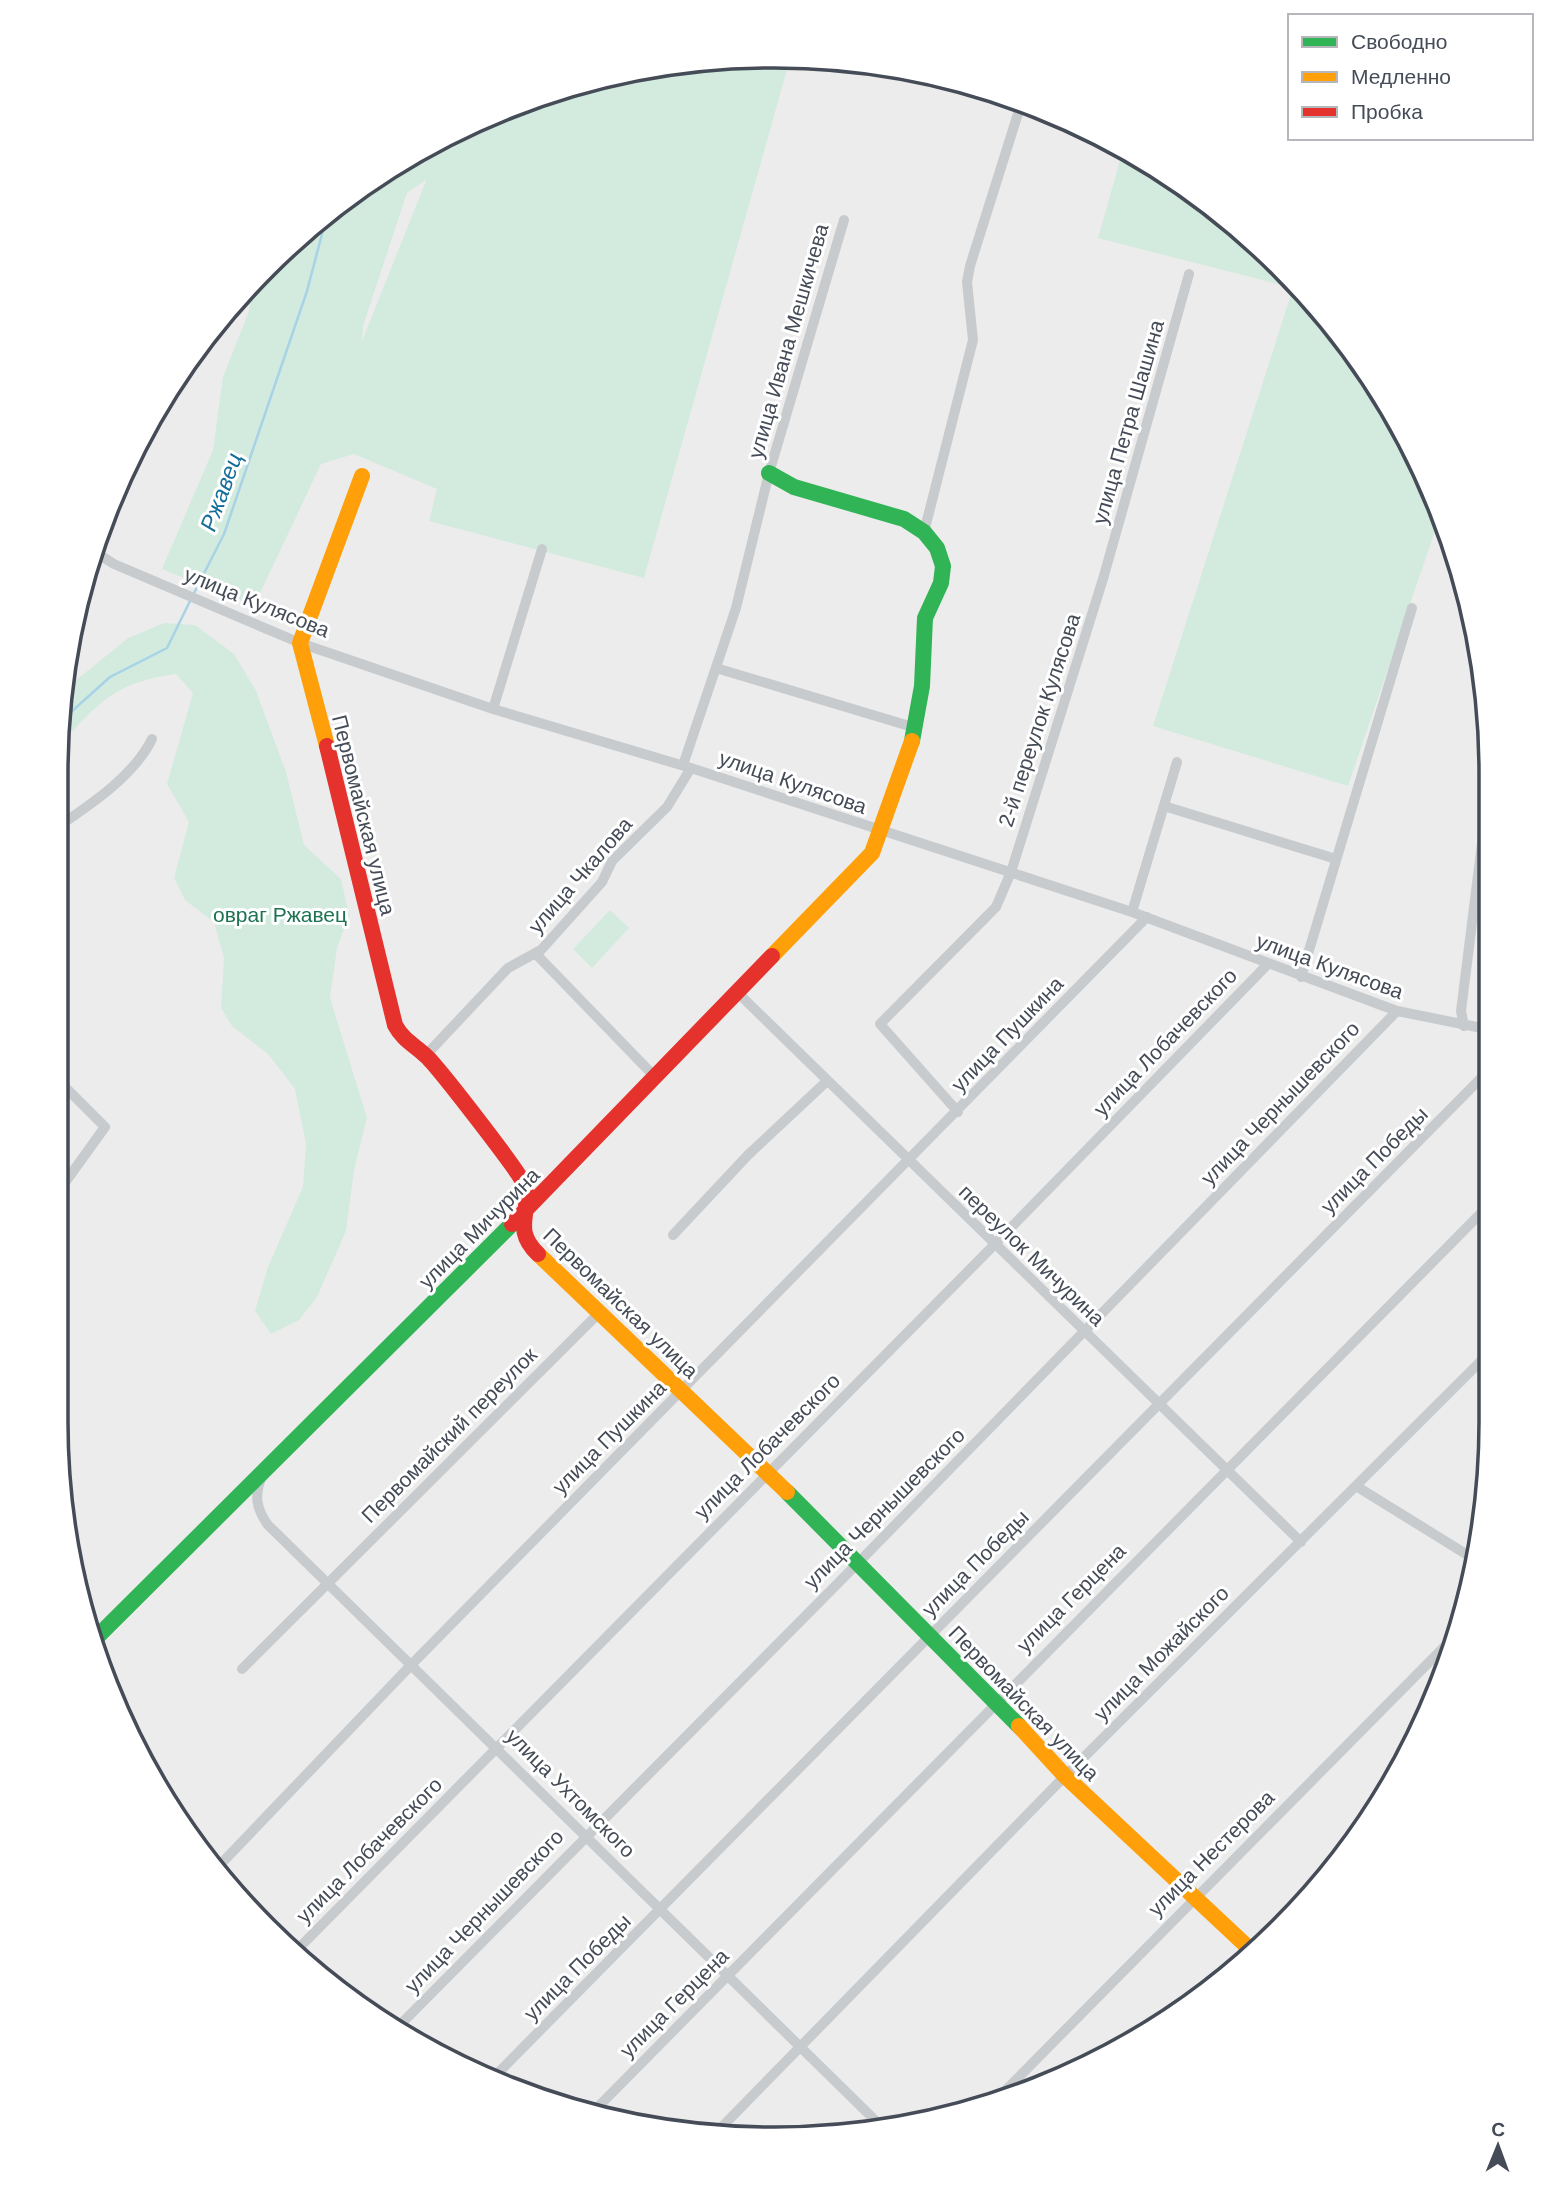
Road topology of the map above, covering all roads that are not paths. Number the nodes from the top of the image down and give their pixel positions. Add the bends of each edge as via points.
1 (1018, 113) edge
2 (844, 220) dead end
3 (1189, 274) dead end
4 (769, 473) junction
5 (362, 476) dead end
6 (925, 532) junction
7 (542, 549) dead end
8 (103, 557) edge
9 (1103, 579) joint
10 (1412, 608) dead end
11 (300, 643) junction
12 (716, 668) junction
13 (494, 709) junction
14 (916, 728) junction
15 (152, 739) dead end
16 (1177, 762) dead end
17 (687, 766) junction
18 (1164, 806) junction
19 (68, 818) edge
20 (881, 832) junction
21 (1336, 859) junction
22 (1479, 866) edge
23 (1011, 872) junction
24 (1132, 912) junction
25 (1147, 917) junction
26 (535, 953) junction
27 (1267, 965) junction
28 (1301, 976) junction
29 (738, 994) junction
30 (1397, 1011) junction
31 (1464, 1026) junction
32 (1479, 1028) edge
33 (426, 1055) junction
34 (656, 1078) junction
35 (1479, 1080) edge
36 (827, 1081) junction
37 (68, 1090) edge
38 (958, 1112) junction
39 (909, 1161) junction
40 (68, 1178) edge
41 (525, 1211) junction
42 (1479, 1215) edge
43 (673, 1236) dead end
44 (994, 1245) junction
45 (598, 1314) junction
46 (1083, 1332) junction
47 (1479, 1363) edge
48 (682, 1391) junction
49 (1158, 1406) junction
50 (1226, 1469) junction
51 (263, 1473) junction
52 (768, 1473) junction
53 (1356, 1486) junction
54 (1301, 1542) junction
55 (1466, 1554) edge
56 (858, 1563) junction
57 (327, 1582) junction
58 (101, 1633) edge
59 (930, 1636) junction
60 (1440, 1651) edge
61 (413, 1664) junction
62 (242, 1669) dead end
63 (997, 1701) junction
64 (497, 1748) junction
65 (1065, 1776) junction
66 (585, 1835) junction
67 (223, 1862) edge
68 (1192, 1898) junction
69 (662, 1910) junction
70 (302, 1946) edge
71 (1246, 1946) edge
72 (729, 1976) junction
73 (404, 2021) edge
74 (799, 2049) junction
75 (500, 2071) edge
76 (1010, 2085) edge
77 (600, 2105) edge
78 (874, 2120) edge
79 (724, 2125) edge

1 - 6 street via 970,266 967,282 973,340
2 - 4 street, улица Ивана Мешкичева
3 - 9 street, улица Петра Шашина
4 - 6 street via 794,487 904,519
4 - 12 street, улица Чкалова via 736,608
5 - 11 street
6 - 14 street, улица Мичурина via 943,566 941,583 925,618
7 - 13 street
8 - 11 street, улица Кулясова
9 - 23 street, 2-й переулок Кулясова
10 - 21 street
11 - 13 street, улица Кулясова
11 - 33 street, Первомайская улица via 395,1025 403,1039
12 - 14 street
12 - 17 street, улица Чкалова
13 - 17 street, улица Кулясова
14 - 20 street, улица Мичурина
15 - 19 street via 137,763
16 - 18 street
17 - 20 street, улица Кулясова
17 - 26 street, улица Чкалова via 667,807 612,861 601,882
18 - 21 street
18 - 24 street
20 - 23 street, улица Кулясова
20 - 29 street, улица Мичурина via 872,853
21 - 28 street
22 - 31 street via 1461,1010
23 - 24 street, улица Кулясова
23 - 38 street, 2-й переулок Кулясова via 996,907 880,1024
24 - 25 street, улица Кулясова
25 - 27 street, улица Кулясова
25 - 38 street, улица Пушкина
26 - 33 street, улица Чкалова via 508,968
26 - 34 street
27 - 28 street, улица Кулясова
27 - 44 street, улица Лобачевского
28 - 30 street, улица Кулясова
29 - 34 street, улица Мичурина
29 - 36 street, переулок Мичурина
30 - 31 street, улица Кулясова
30 - 46 street, улица Чернышевского
31 - 32 street, улица Кулясова
33 - 41 street, Первомайская улица via 524,1183
34 - 41 street, улица Мичурина
35 - 49 street, улица Победы
36 - 39 street, переулок Мичурина
36 - 43 street via 748,1155
37 - 40 street via 105,1127
38 - 39 street, улица Пушкина
39 - 44 street, переулок Мичурина
39 - 48 street, улица Пушкина
41 - 45 street, Первомайская улица via 522,1229 527,1244
41 - 51 street, улица Мичурина
42 - 50 street, улица Герцена
44 - 46 street, переулок Мичурина
44 - 52 street, улица Лобачевского
45 - 48 street, Первомайская улица
45 - 57 street, Первомайский переулок
46 - 49 street, переулок Мичурина
46 - 56 street, улица Чернышевского
47 - 53 street, улица Можайского
48 - 52 street, Первомайская улица
48 - 61 street, улица Пушкина
49 - 50 street, переулок Мичурина
49 - 59 street, улица Победы
50 - 54 street, переулок Мичурина
50 - 63 street, улица Герцена
51 - 57 street, улица Ухтомского via 256,1497 262,1517
51 - 58 street, улица Мичурина
52 - 56 street, Первомайская улица
52 - 64 street, улица Лобачевского
53 - 54 street, улица Можайского
53 - 55 street
54 - 65 street, улица Можайского
56 - 59 street, Первомайская улица
56 - 66 street, улица Чернышевского
57 - 61 street, улица Ухтомского
57 - 62 street, Первомайский переулок
59 - 63 street, Первомайская улица
59 - 69 street, улица Победы
60 - 68 street, улица Нестерова
61 - 64 street, улица Ухтомского
61 - 67 street, улица Пушкина
63 - 65 street, Первомайская улица
63 - 72 street, улица Герцена
64 - 66 street, улица Ухтомского
64 - 70 street, улица Лобачевского
65 - 68 street, Первомайская улица
65 - 74 street, улица Можайского
66 - 69 street, улица Ухтомского
66 - 73 street, улица Чернышевского
68 - 71 street, Первомайская улица
68 - 76 street, улица Нестерова
69 - 72 street, улица Ухтомского
69 - 75 street, улица Победы
72 - 74 street, улица Ухтомского
72 - 77 street, улица Герцена
74 - 78 street, улица Ухтомского
74 - 79 street, улица Можайского

